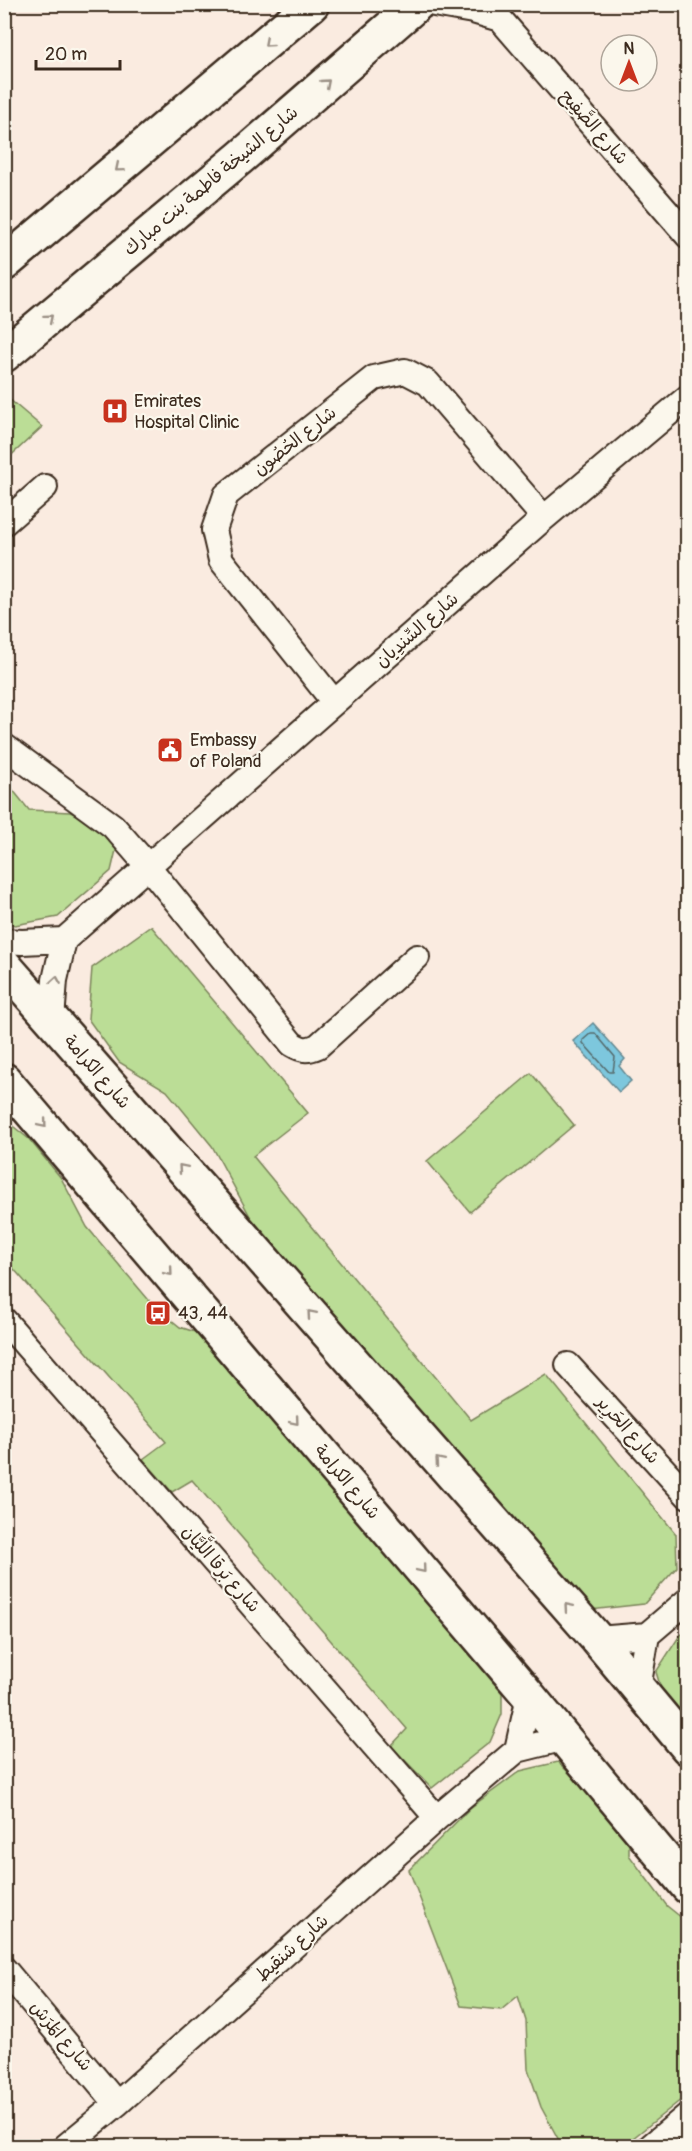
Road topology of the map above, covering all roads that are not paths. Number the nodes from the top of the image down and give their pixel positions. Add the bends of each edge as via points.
1 (312, 4) edge
2 (417, 4) edge
3 (434, 4) edge
4 (499, 12) edge
5 (687, 236) edge
6 (4, 264) edge
7 (4, 355) edge
8 (687, 397) edge
9 (45, 487) dead end
10 (544, 518) junction
11 (4, 523) edge
12 (334, 702) junction
13 (4, 747) edge
14 (147, 865) junction
15 (64, 940) junction
16 (4, 941) edge
17 (417, 957) dead end
18 (4, 965) edge
19 (52, 1020) junction
20 (10, 1091) edge
21 (4, 1320) edge
22 (568, 1365) dead end
23 (687, 1496) edge
24 (687, 1600) edge
25 (646, 1635) junction
26 (597, 1640) junction
27 (638, 1689) junction
28 (529, 1696) junction
29 (565, 1738) junction
30 (687, 1748) edge
31 (517, 1750) junction
32 (437, 1818) junction
33 (687, 1887) edge
34 (4, 1969) edge
35 (117, 2104) junction
36 (687, 2115) edge
37 (66, 2146) edge
38 (651, 2146) edge

1 -> 6 main road
7 -> 2 main road, شارع الشيخة فاطمة بنت مبارك
3 - 4 street, شارع الصَّفِيح
4 - 5 street, شارع الصَّفِيح
8 - 10 street, شارع السِّندِيان
9 - 11 street
10 - 12 street, شارع السِّندِيان
10 - 12 street, شارع الحُصُون via 428,383 405,371 374,378 226,495 214,530 221,560
12 - 14 street, شارع السِّندِيان
13 - 14 street via 112,826
14 - 15 street, شارع السِّندِيان
14 - 17 street via 299,1049 318,1046
15 - 16 street
19 -> 15 street
18 - 19 main road, شارع الكرامة
26 -> 19 main road, شارع الكرامة
20 -> 28 main road, شارع الكرامة
21 - 32 street, شارع بَرقا اللَّيَّان
22 - 23 street, شارع الحَرِير
24 - 25 street
25 - 26 street
25 - 27 street
26 - 27 main road, شارع الكرامة
27 - 30 main road, شارع الكرامة
28 - 29 main road, شارع الكرامة
28 - 31 street
29 - 31 street, شارع شنقيط
29 - 33 main road, شارع الكرامة
31 - 32 street, شارع شنقيط
32 - 35 street, شارع شنقيط
34 - 35 street, شارع المَرَش
35 - 37 street, شارع شنقيط
36 - 38 street

